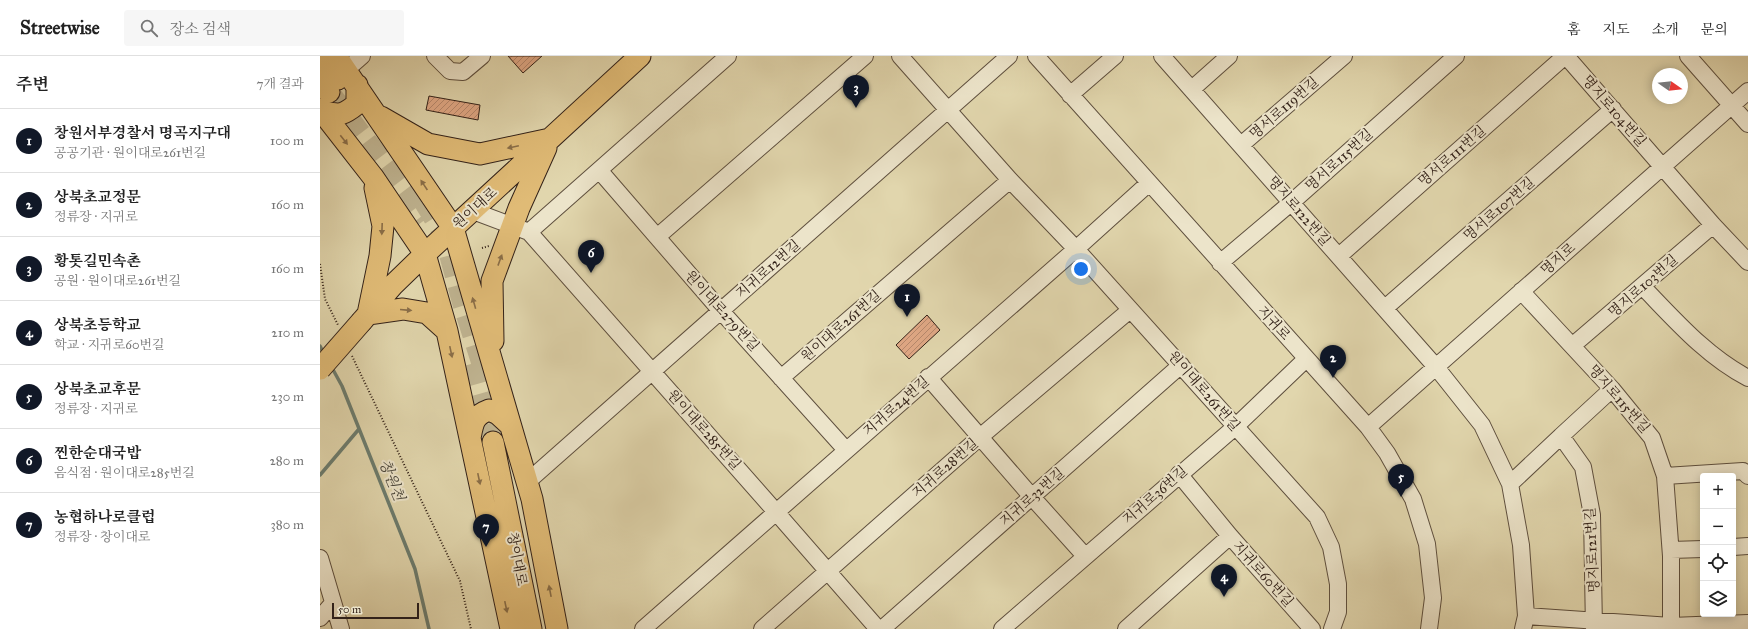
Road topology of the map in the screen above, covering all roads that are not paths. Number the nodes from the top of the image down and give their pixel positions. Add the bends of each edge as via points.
1 (362, 56) edge
2 (435, 56) edge
3 (482, 56) edge
4 (640, 56) edge
5 (728, 56) edge
6 (865, 56) edge
7 (900, 56) edge
8 (1009, 56) edge
9 (1036, 56) edge
10 (1115, 56) edge
11 (1162, 56) edge
12 (1229, 56) edge
13 (1344, 56) edge
14 (1456, 56) edge
15 (1566, 56) edge
16 (1688, 56) edge
17 (320, 59) edge
18 (333, 86) edge
19 (1192, 89) junction
20 (1748, 91) edge
21 (1070, 95) junction
22 (1732, 105) junction
23 (1613, 109) junction
24 (948, 111) junction
25 (376, 115) junction
26 (1748, 124) edge
27 (551, 139) junction
28 (1241, 145) junction
29 (1662, 166) junction
30 (599, 170) junction
31 (373, 177) junction
32 (1010, 180) junction
33 (1149, 183) junction
34 (1292, 202) junction
35 (473, 211) junction
36 (1713, 225) junction
37 (453, 228) junction
38 (520, 230) junction
39 (657, 237) junction
40 (1076, 249) junction
41 (425, 254) junction
42 (1339, 256) junction
43 (1220, 262) junction
44 (1748, 262) edge
45 (1642, 286) junction
46 (1521, 291) junction
47 (1385, 308) junction
48 (721, 310) junction
49 (1130, 310) junction
50 (365, 318) junction
51 (447, 331) junction
52 (1572, 346) junction
53 (1306, 359) junction
54 (1181, 365) junction
55 (1436, 367) junction
56 (493, 368) junction
57 (320, 369) edge
58 (651, 371) junction
59 (928, 377) junction
60 (781, 378) junction
61 (1748, 378) edge
62 (1612, 389) junction
63 (1235, 427) junction
64 (1368, 427) junction
65 (503, 436) junction
66 (1561, 436) junction
67 (980, 438) junction
68 (470, 439) junction
69 (846, 450) junction
70 (1179, 474) junction
71 (1665, 476) junction
72 (1748, 476) edge
73 (526, 483) junction
74 (1510, 484) junction
75 (1032, 497) junction
76 (776, 512) junction
77 (1230, 536) junction
78 (1748, 546) edge
79 (1736, 547) edge
80 (1700, 549) edge
81 (1671, 550) junction
82 (1085, 556) junction
83 (320, 558) edge
84 (828, 572) junction
85 (333, 603) junction
86 (320, 618) edge
87 (1524, 622) edge
88 (1748, 623) edge
89 (1594, 625) edge
90 (1671, 627) edge
91 (341, 629) edge
92 (511, 629) edge
93 (531, 629) edge
94 (542, 629) edge
95 (557, 629) edge
96 (643, 629) edge
97 (762, 629) edge
98 (878, 629) edge
99 (882, 629) edge
100 (1002, 629) edge
101 (1126, 629) edge
102 (1312, 629) edge
103 (1332, 629) edge
104 (1430, 629) edge

1 - 18 street
2 - 3 street via 450,71 463,72
4 - 27 main road, 원이대로
5 - 30 street
6 - 39 street
7 - 24 street, 원이대로261번길
8 - 24 street, 지귀로12번길
9 - 21 street, 지귀로
10 - 21 street
11 - 19 street, 명지로122번길
12 - 19 street
13 - 28 street, 명서로119번길
14 - 34 street, 명서로115번길
15 - 23 street, 명지로104번길
15 - 42 street, 명서로111번길
16 - 22 street
17 - 18 main road
18 - 25 main road
18 -> 31 main road
19 - 28 street, 명지로122번길
20 - 22 street, 명지로
21 - 33 street, 지귀로
22 - 26 street
22 - 29 street, 명지로
23 - 29 street, 명지로104번길
23 - 47 street, 명서로107번길
24 - 32 street, 원이대로261번길
24 - 48 street, 지귀로12번길
27 -> 25 main road via 480,154 428,144
37 -> 25 main road
27 - 35 main road, 원이대로
27 - 38 main road via 519,208
28 - 34 street, 명지로122번길
29 - 36 street
29 - 46 street, 명지로
30 - 38 street
30 - 39 street, 원이대로279번길
31 - 41 main road
31 -> 50 main road via 383,226 380,256
32 - 40 street, 원이대로261번길
32 - 60 street, 원이대로261번길
33 - 40 street, 지귀로24번길
33 - 43 street, 지귀로
34 - 42 street, 명지로122번길
34 - 43 street, 명서로115번길
35 - 37 main road, 원이대로
35 - 38 street
36 - 44 street
36 - 45 street, 명지로103번길
37 - 41 main road, 원이대로
56 -> 37 main road
56 -> 38 main road via 492,281
38 - 58 street, 원이대로285번길
39 - 48 street, 원이대로279번길
40 - 49 street, 원이대로261번길
40 - 59 street, 지귀로24번길
41 - 50 main road, 원이대로 via 393,285
41 - 51 main road
42 - 47 street, 명지로122번길
43 - 53 street, 지귀로
45 - 52 street, 명지로103번길
45 - 61 street via 1688,335 1729,368
46 - 52 street, 명지로115번길
46 - 55 street, 명지로
47 - 55 street, 명지로122번길
48 - 58 street, 지귀로12번길
48 - 60 street, 원이대로279번길
49 - 54 street, 원이대로261번길
49 - 67 street, 지귀로28번길
50 -> 51 main road via 403,309 427,313
50 - 57 main road, 원이대로, bridge
51 -> 68 main road
52 - 62 street, 명지로115번길
53 - 63 street, 지귀로36번길
53 - 64 street, 지귀로
54 - 63 street, 원이대로261번길
54 - 75 street, 지귀로32번길
55 - 64 street, 명지로
55 - 74 street via 1482,425
56 - 65 main road
58 - 73 street, 지귀로12번길
58 - 76 street, 원이대로285번길
59 - 67 street
59 - 69 street, 지귀로24번길
60 - 69 street, 원이대로279번길
62 - 66 street
62 - 71 street, 명지로115번길 via 1652,438
63 - 70 street, 지귀로36번길
63 - 103 street, 원이대로261번길 via 1317,517 1331,547 1338,584 1338,612
64 - 104 street, 지귀로 via 1387,453 1413,499 1427,544 1433,598
65 - 68 main road via 498,414 489,410 478,414
65 - 73 main road
65 - 93 main road, 창이대로
65 - 94 main road, 창이대로
66 - 74 street
66 - 89 street, 명지로121번길 via 1583,467 1592,516
67 - 75 street
67 - 84 street, 지귀로28번길
68 -> 92 main road
69 - 76 street, 지귀로24번길
70 - 77 street, 지귀로60번길
70 - 82 street, 지귀로36번길
71 - 72 street via 1742,472
71 - 81 street, 명지로115번길
95 -> 73 main road via 532,498
74 - 87 street via 1521,545
75 - 82 street
75 - 99 street, 지귀로32번길
76 - 84 street, 원이대로285번길
76 - 96 street, 지귀로24번길
77 - 101 street, 지귀로60번길
77 - 102 street, 지귀로60번길
78 - 79 street
80 - 81 street
81 - 90 street, 명지로115번길
82 - 100 street, 지귀로36번길
83 - 85 street
84 - 97 street, 지귀로28번길
84 - 98 street, 원이대로285번길
85 - 86 street
85 - 91 street
87 - 89 street
88 - 90 street
89 - 90 street

